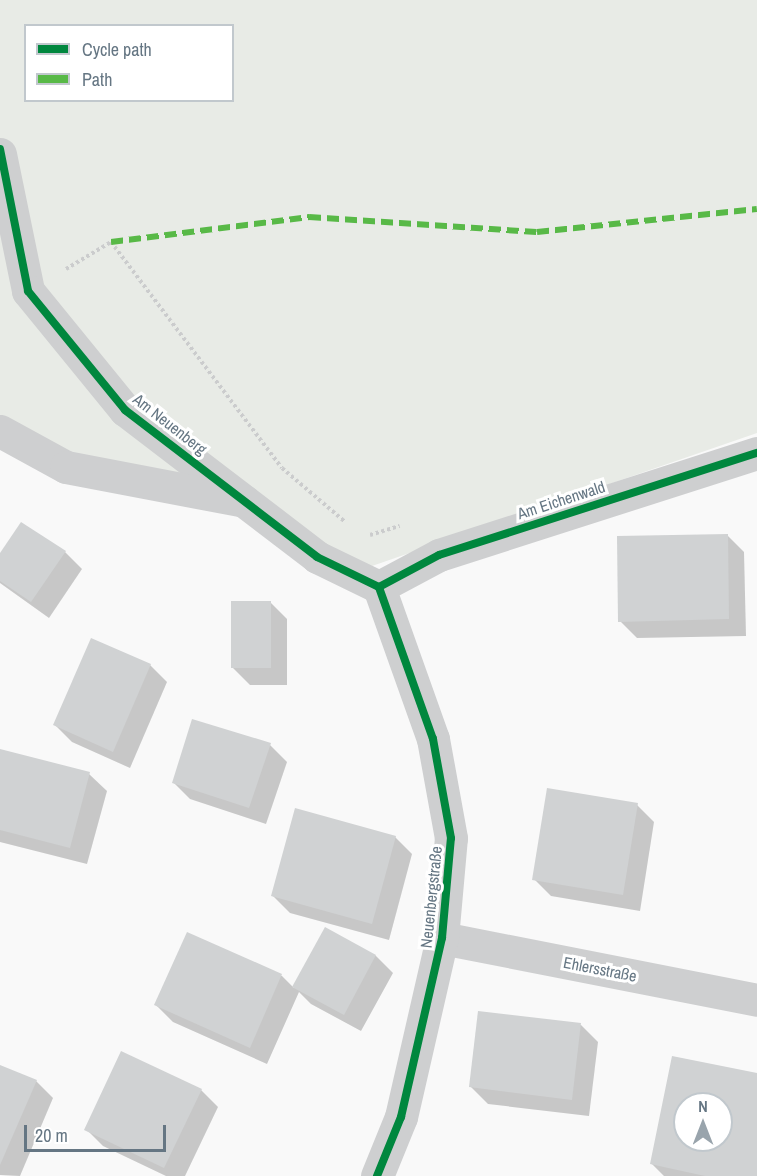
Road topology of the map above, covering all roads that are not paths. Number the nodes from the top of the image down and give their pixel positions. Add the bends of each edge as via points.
1 (0, 154) edge
2 (0, 431) edge
3 (757, 453) edge
4 (251, 503) junction
5 (379, 587) junction
6 (442, 938) junction
7 (757, 1000) edge
8 (377, 1176) edge

1 - 4 street, Am Neuenberg via 28,291 126,410
2 - 4 street, Am Neuenberg via 66,467
3 - 5 street, Am Eichenwald via 439,555
4 - 5 street, Am Neuenberg via 317,557
5 - 6 street, Neuenbergstraße via 433,739 451,838
6 - 7 street, Ehlersstraße
6 - 8 street, Neuenbergstraße via 400,1117

